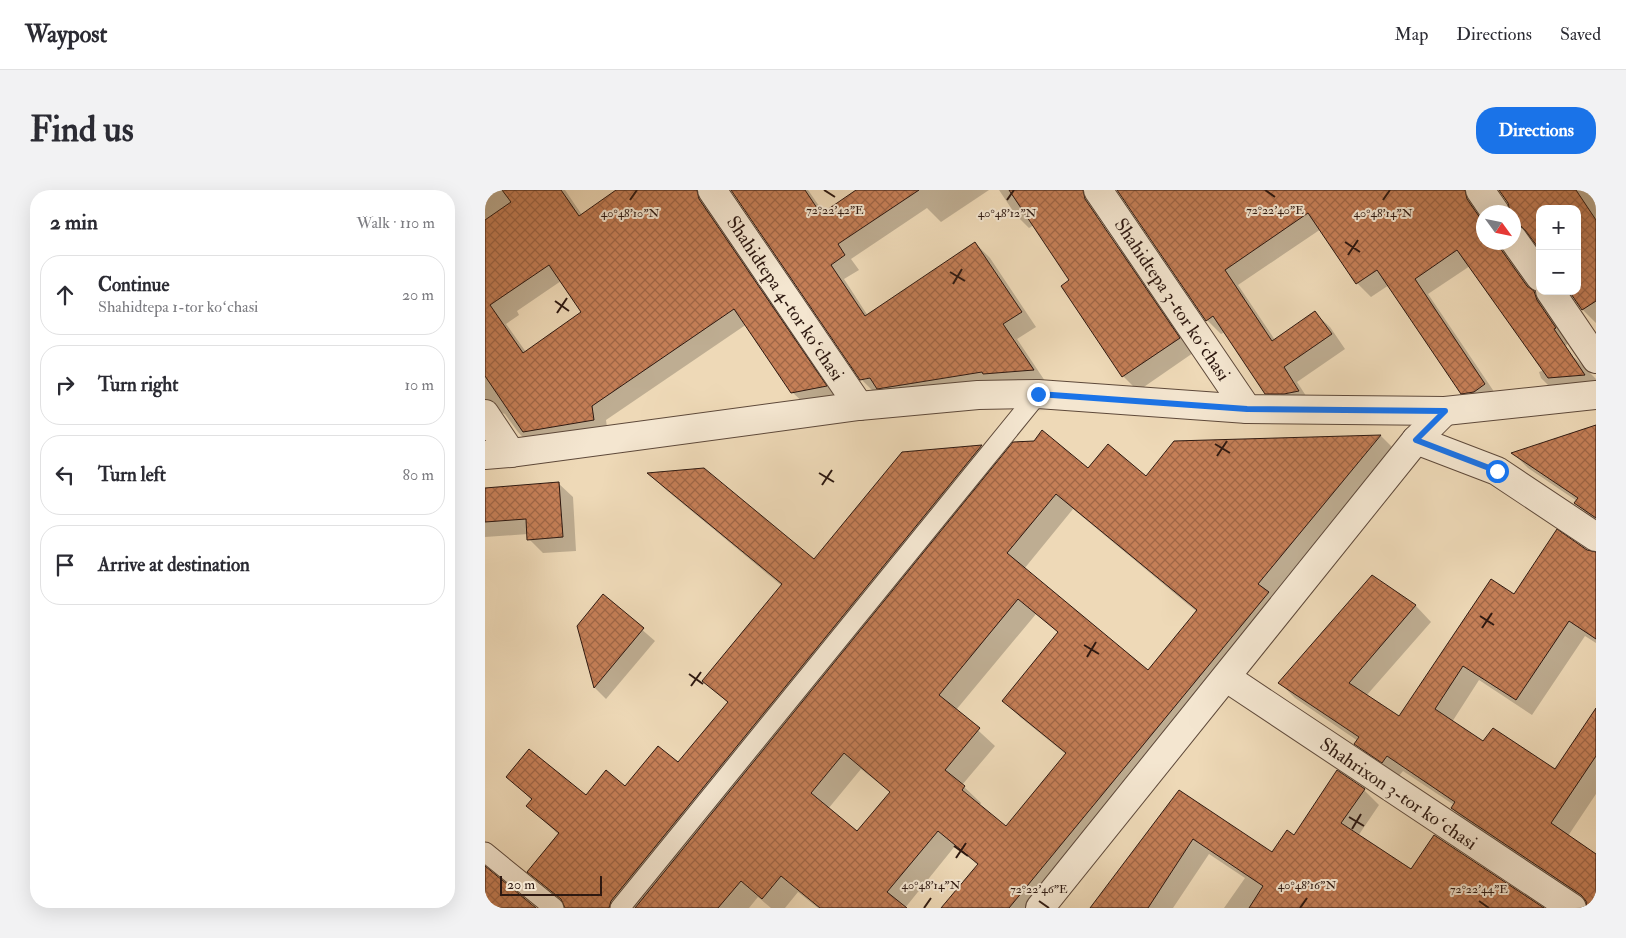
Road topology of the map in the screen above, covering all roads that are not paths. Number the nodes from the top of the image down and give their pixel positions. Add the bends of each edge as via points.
1 (713, 190) edge
2 (1098, 190) edge
3 (1480, 190) edge
4 (1490, 205) edge
5 (1521, 250) edge
6 (1536, 271) edge
7 (1553, 295) edge
8 (1596, 359) edge
9 (1038, 394) junction
10 (1596, 395) edge
11 (859, 406) junction
12 (1247, 409) junction
13 (1445, 411) junction
14 (485, 414) edge
15 (1416, 440) junction
16 (498, 454) edge
17 (1596, 537) edge
18 (1227, 678) junction
19 (485, 852) edge
20 (553, 908) edge
21 (619, 908) edge
22 (1041, 908) edge
23 (1572, 908) edge

1 - 11 street, Shahidtepa 4-tor koʻchasi
2 - 12 street, Shahidtepa 3-tor koʻchasi
3 - 4 street
5 - 6 street
7 - 8 street
9 - 11 street via 978,395
9 - 12 street
9 - 21 lane
10 - 13 street
11 - 16 street
12 - 13 street
13 - 15 street
14 - 16 street
15 - 17 street via 1497,471
15 - 18 street
18 - 22 street
18 - 23 street, Shahrixon 3-tor koʻchasi
19 - 20 lane

